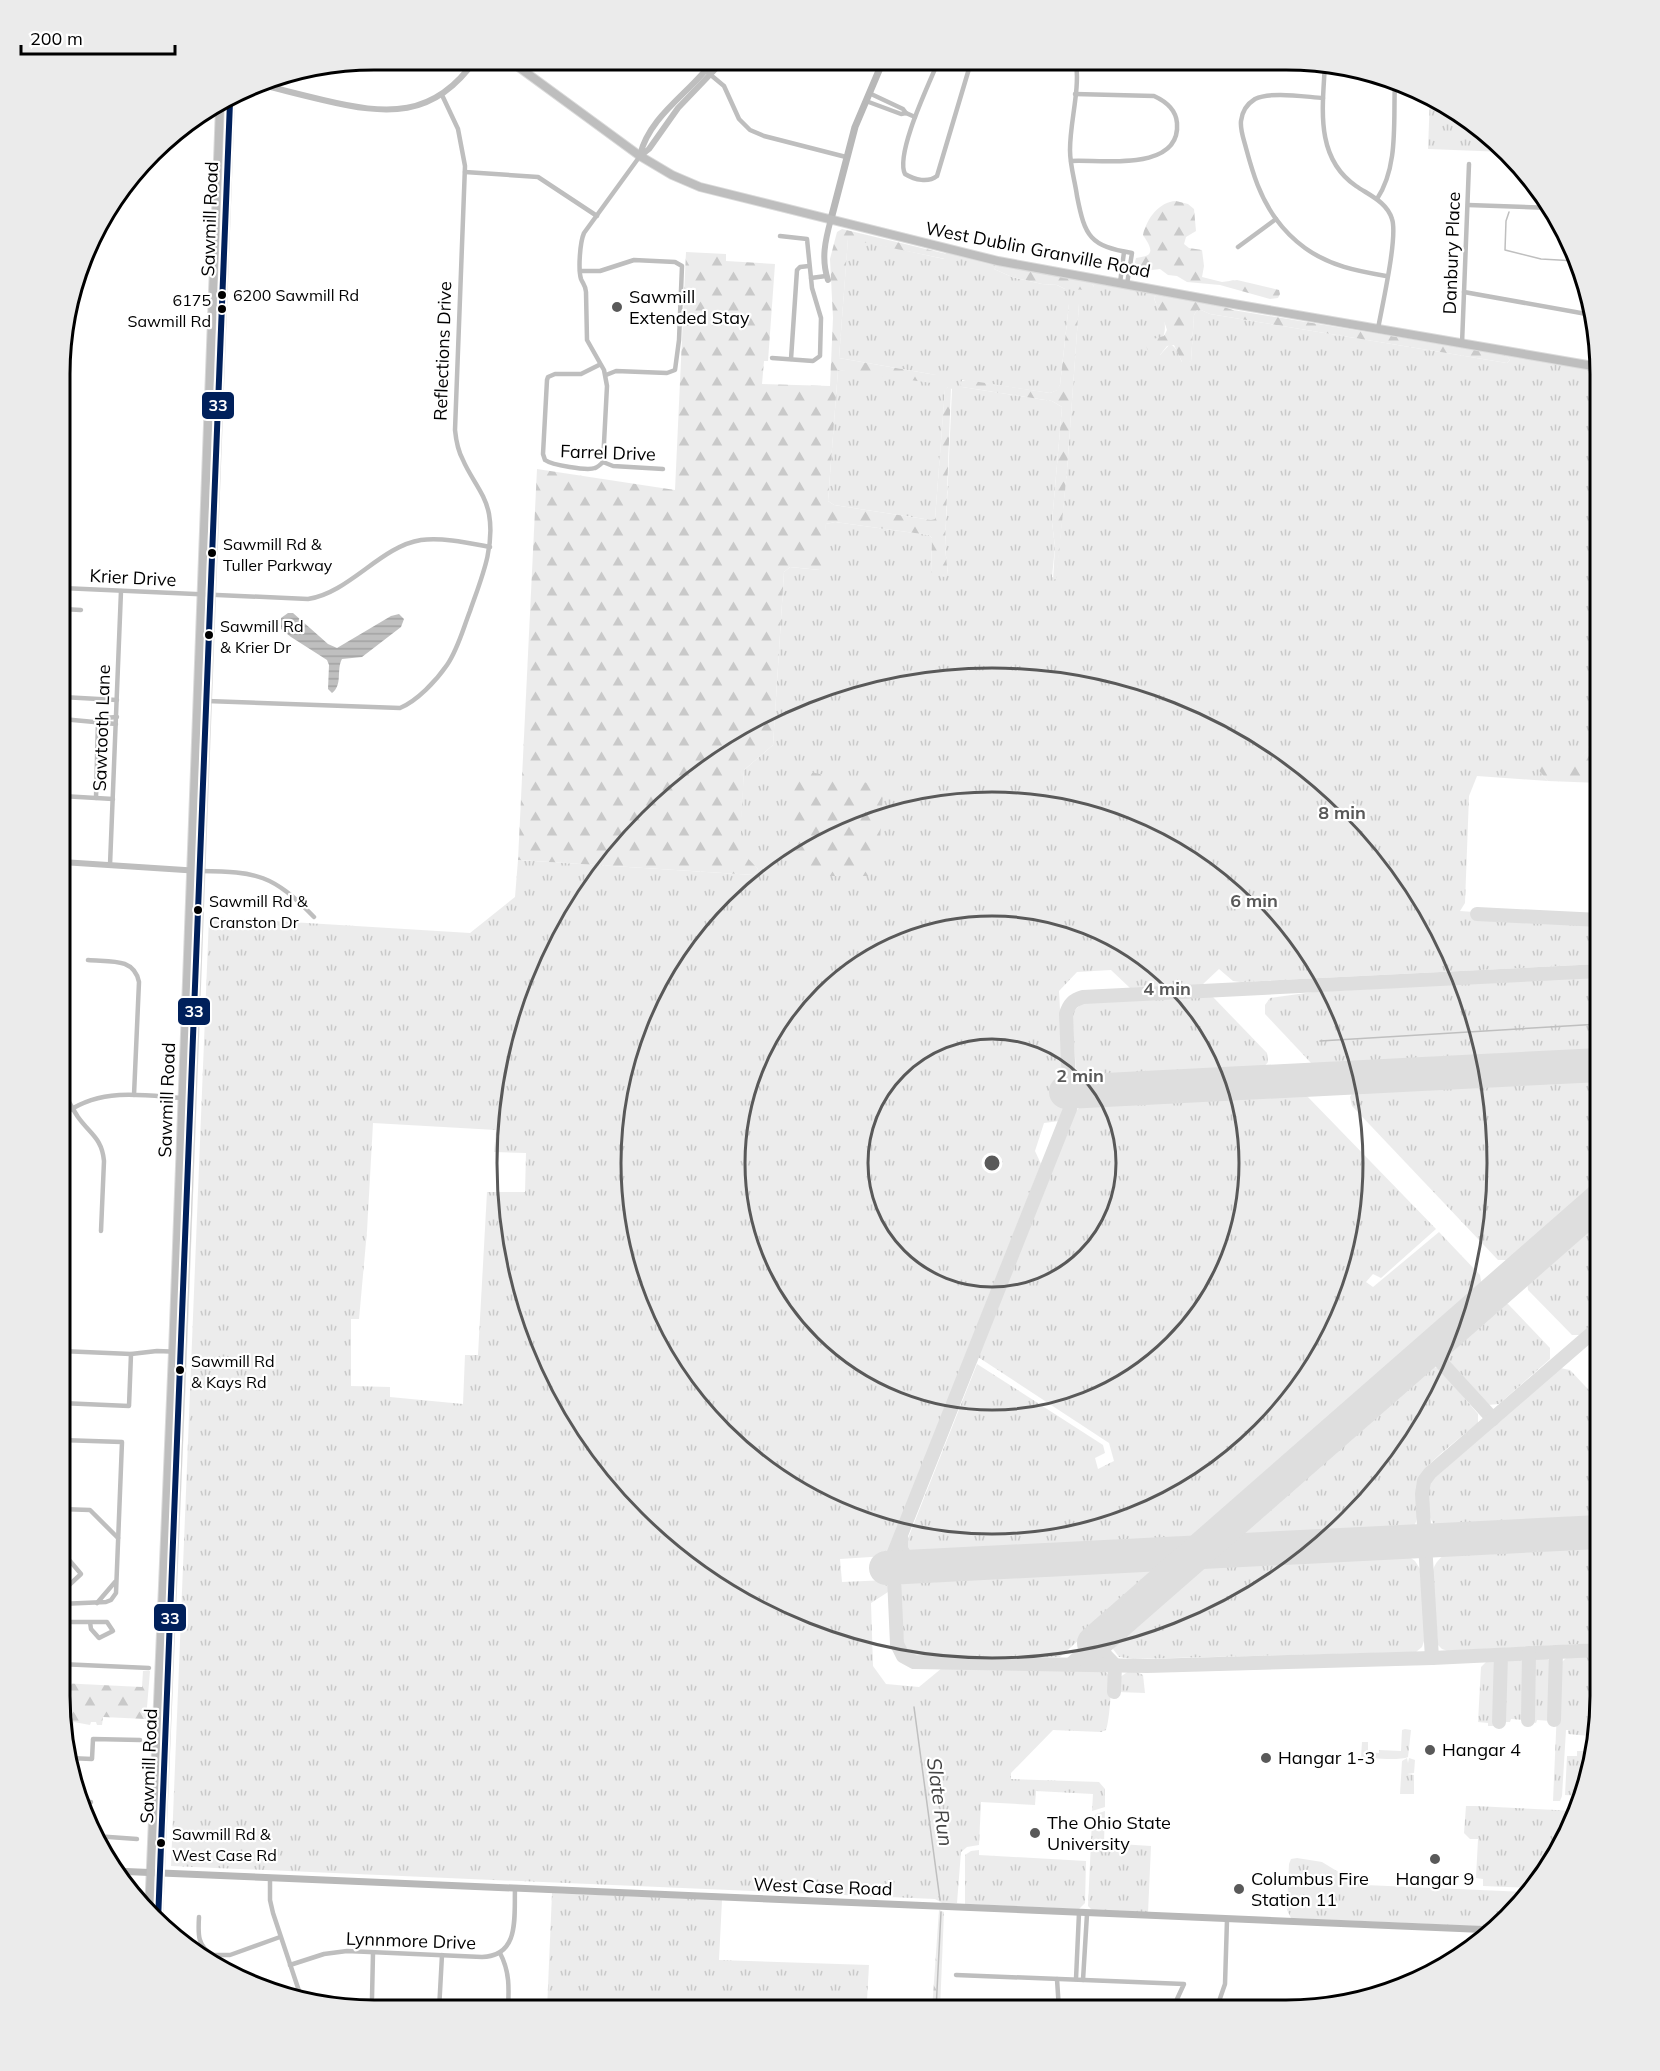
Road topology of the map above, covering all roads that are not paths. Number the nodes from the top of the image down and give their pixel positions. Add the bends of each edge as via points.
1 (468, 70) edge
2 (523, 70) edge
3 (706, 70) edge
4 (712, 70) edge
5 (879, 70) edge
6 (935, 70) edge
7 (969, 70) edge
8 (1076, 70) edge
9 (709, 72) junction
10 (1324, 73) edge
11 (276, 88) edge
12 (1394, 91) edge
13 (869, 93) junction
14 (1075, 94) junction
15 (441, 95) junction
16 (1323, 98) junction
17 (866, 101) junction
18 (230, 107) edge
19 (220, 113) edge
20 (906, 113) junction
21 (915, 117) junction
22 (640, 156) junction
23 (846, 157) junction
24 (1071, 161) junction
25 (1469, 164) dead end
26 (465, 172) junction
27 (1377, 199) junction
28 (1468, 205) junction
29 (1539, 208) edge
30 (597, 216) junction
31 (831, 219) junction
32 (1276, 219) junction
33 (780, 236) dead end
34 (1238, 247) dead end
35 (1124, 252) junction
36 (809, 266) junction
37 (580, 271) junction
38 (1386, 276) junction
39 (811, 278) junction
40 (827, 278) joint
41 (1123, 283) junction
42 (1464, 292) junction
43 (1584, 313) edge
44 (1378, 329) junction
45 (1462, 344) junction
46 (772, 358) dead end
47 (791, 359) junction
48 (599, 365) junction
49 (1590, 366) edge
50 (606, 375) junction
51 (603, 462) junction
52 (663, 469) dead end
53 (490, 547) junction
54 (70, 588) edge
55 (121, 591) junction
56 (201, 596) junction
57 (211, 596) junction
58 (70, 609) edge
59 (81, 610) dead end
60 (70, 697) edge
61 (117, 700) junction
62 (207, 701) junction
63 (117, 717) junction
64 (70, 719) edge
65 (98, 721) junction
66 (116, 724) junction
67 (70, 796) edge
68 (96, 798) junction
69 (113, 799) junction
70 (70, 862) edge
71 (110, 865) junction
72 (191, 870) junction
73 (200, 871) junction
74 (314, 917) dead end
75 (88, 960) dead end
76 (134, 1095) junction
77 (182, 1098) junction
78 (192, 1098) junction
79 (70, 1103) edge
80 (73, 1108) junction
81 (70, 1110) edge
82 (101, 1231) dead end
83 (70, 1351) edge
84 (173, 1352) junction
85 (182, 1352) junction
86 (131, 1354) junction
87 (70, 1403) edge
88 (70, 1440) edge
89 (70, 1509) edge
90 (118, 1538) junction
91 (70, 1561) edge
92 (70, 1584) edge
93 (70, 1604) edge
94 (70, 1622) edge
95 (90, 1622) junction
96 (70, 1664) edge
97 (149, 1668) dead end
98 (140, 1740) dead end
99 (77, 1758) edge
100 (105, 1837) edge
101 (137, 1839) dead end
102 (126, 1872) edge
103 (150, 1873) junction
104 (160, 1873) junction
105 (270, 1878) junction
106 (515, 1889) junction
107 (149, 1901) edge
108 (158, 1911) edge
109 (1083, 1913) junction
110 (199, 1917) dead end
111 (1227, 1920) junction
112 (1481, 1929) edge
113 (280, 1937) junction
114 (201, 1946) edge
115 (373, 1953) junction
116 (500, 1953) junction
117 (215, 1955) edge
118 (442, 1955) junction
119 (290, 1965) junction
120 (956, 1975) dead end
121 (1058, 1978) junction
122 (1076, 1979) junction
123 (1083, 1980) junction
124 (299, 1991) edge
125 (372, 1998) dead end
126 (440, 2000) edge
127 (508, 2000) edge
128 (1059, 2000) edge
129 (1177, 2000) edge
130 (1219, 2000) edge

1 - 15 street
2 - 22 main road, West Dublin Granville Road
3 - 9 street
4 - 9 street
5 - 13 main road
6 - 21 street
7 - 21 street via 937,176 932,180 905,174 902,163
8 - 14 street
9 - 22 street via 678,98 643,143
9 - 23 street via 727,90 742,122 756,133
10 - 16 street
11 - 15 street via 374,110 407,108
12 - 27 street via 1390,169
13 - 17 main road
13 - 20 street
14 - 24 street
14 - 24 street via 1147,95 1163,100 1176,117 1176,133 1166,149 1155,155 1123,162
15 - 26 street, Reflections Drive via 460,135
16 - 27 street via 1323,131 1331,158 1348,180
16 - 32 street via 1266,96 1248,105 1241,118 1258,187
17 - 20 street
17 - 23 main road
18 - 57 main road, Sawmill Road
19 - 56 main road, Sawmill Road
20 - 21 street
22 - 30 street
22 - 31 main road, West Dublin Granville Road via 700,187
23 - 31 main road
24 - 35 street via 1085,229 1103,246
25 - 28 street, Danbury Place
26 - 30 street via 538,177
26 - 53 street, Reflections Drive via 454,420 460,454 487,508
27 - 38 street via 1389,212 1394,226
28 - 29 street
28 - 42 street, Danbury Place
30 - 37 street via 581,240
31 - 40 street via 824,247
31 - 41 main road, West Dublin Granville Road via 998,261
32 - 34 street
32 - 38 street via 1296,241 1323,259 1347,269
33 - 36 street via 807,239
35 - 41 street
35 - 41 street via 1132,253
36 - 39 street
36 - 47 street via 796,272
37 - 48 street via 586,292 586,340
37 - 50 street via 600,271 633,260 675,262 682,266 676,366 671,373 616,371
38 - 44 street
39 - 40 street
39 - 47 street via 821,318 820,356 813,361
41 - 44 main road, West Dublin Granville Road
42 - 43 street
42 - 45 street, Danbury Place
44 - 45 main road, West Dublin Granville Road
45 - 49 main road, West Dublin Granville Road
46 - 47 street
48 - 50 street
48 - 51 street, Farrel Drive via 581,374 548,376 543,457 552,464 595,468
50 - 51 street
51 - 52 street, Farrel Drive
53 - 57 street, Krier Drive via 435,540 414,542 333,591 314,598
53 - 62 street, Reflections Drive via 452,657 439,675 406,705 395,708
54 - 55 street, Krier Drive
55 - 56 street, Krier Drive
55 - 61 street, Sawtooth Lane
56 - 57 street, Krier Drive
56 - 72 main road, Sawmill Road
57 - 62 main road, Sawmill Road
58 - 59 street
60 - 61 street
61 - 63 street, Sawtooth Lane
62 - 73 main road, Sawmill Road
63 - 65 street
63 - 66 street, Sawtooth Lane
64 - 65 street
65 - 66 street
65 - 68 street
66 - 69 street, Sawtooth Lane
67 - 68 street
68 - 69 street
69 - 71 street, Sawtooth Lane
70 - 71 street
71 - 72 street
72 - 73 street
72 - 77 main road, Sawmill Road
73 - 74 street via 245,873 265,879 290,893
73 - 78 main road, Sawmill Road
75 - 76 street via 130,965 137,973
76 - 77 street
76 - 80 street via 106,1095
77 - 78 street
77 - 84 main road, Sawmill Road
78 - 85 main road, Sawmill Road
79 - 80 street
80 - 81 street
80 - 82 street via 98,1139 103,1153
83 - 86 street
84 - 85 street
84 - 86 street
84 - 103 main road, Sawmill Road
85 - 104 main road, Sawmill Road
86 - 87 street via 129,1406
88 - 90 street via 122,1442
89 - 90 street via 90,1510
90 - 93 street via 114,1597 106,1602
91 - 92 street via 81,1574
94 - 95 street
95 - 95 street via 99,1638 113,1631 107,1622
96 - 97 street
98 - 99 street via 93,1738 92,1759
100 - 101 street
102 - 103 main road, West Case Road
103 - 104 main road, West Case Road
103 - 107 main road, Sawmill Road
104 - 105 main road, West Case Road
104 - 108 main road, Sawmill Road
105 - 106 main road, West Case Road
105 - 113 street via 270,1900
106 - 109 main road, West Case Road
106 - 116 street, Lynnmore Drive via 512,1936
109 - 111 main road, West Case Road
109 - 122 street
109 - 123 street
110 - 114 street
111 - 112 main road, West Case Road
111 - 130 street via 1225,1984
113 - 117 street via 230,1954
113 - 119 street
115 - 118 street, Lynnmore Drive
115 - 119 street, Lynnmore Drive via 334,1952
115 - 125 street
116 - 118 street, Lynnmore Drive via 486,1957
116 - 127 street via 509,1980
118 - 126 street
119 - 124 street
120 - 121 street
121 - 122 street
121 - 128 street
122 - 123 street
123 - 129 street via 1184,1984

